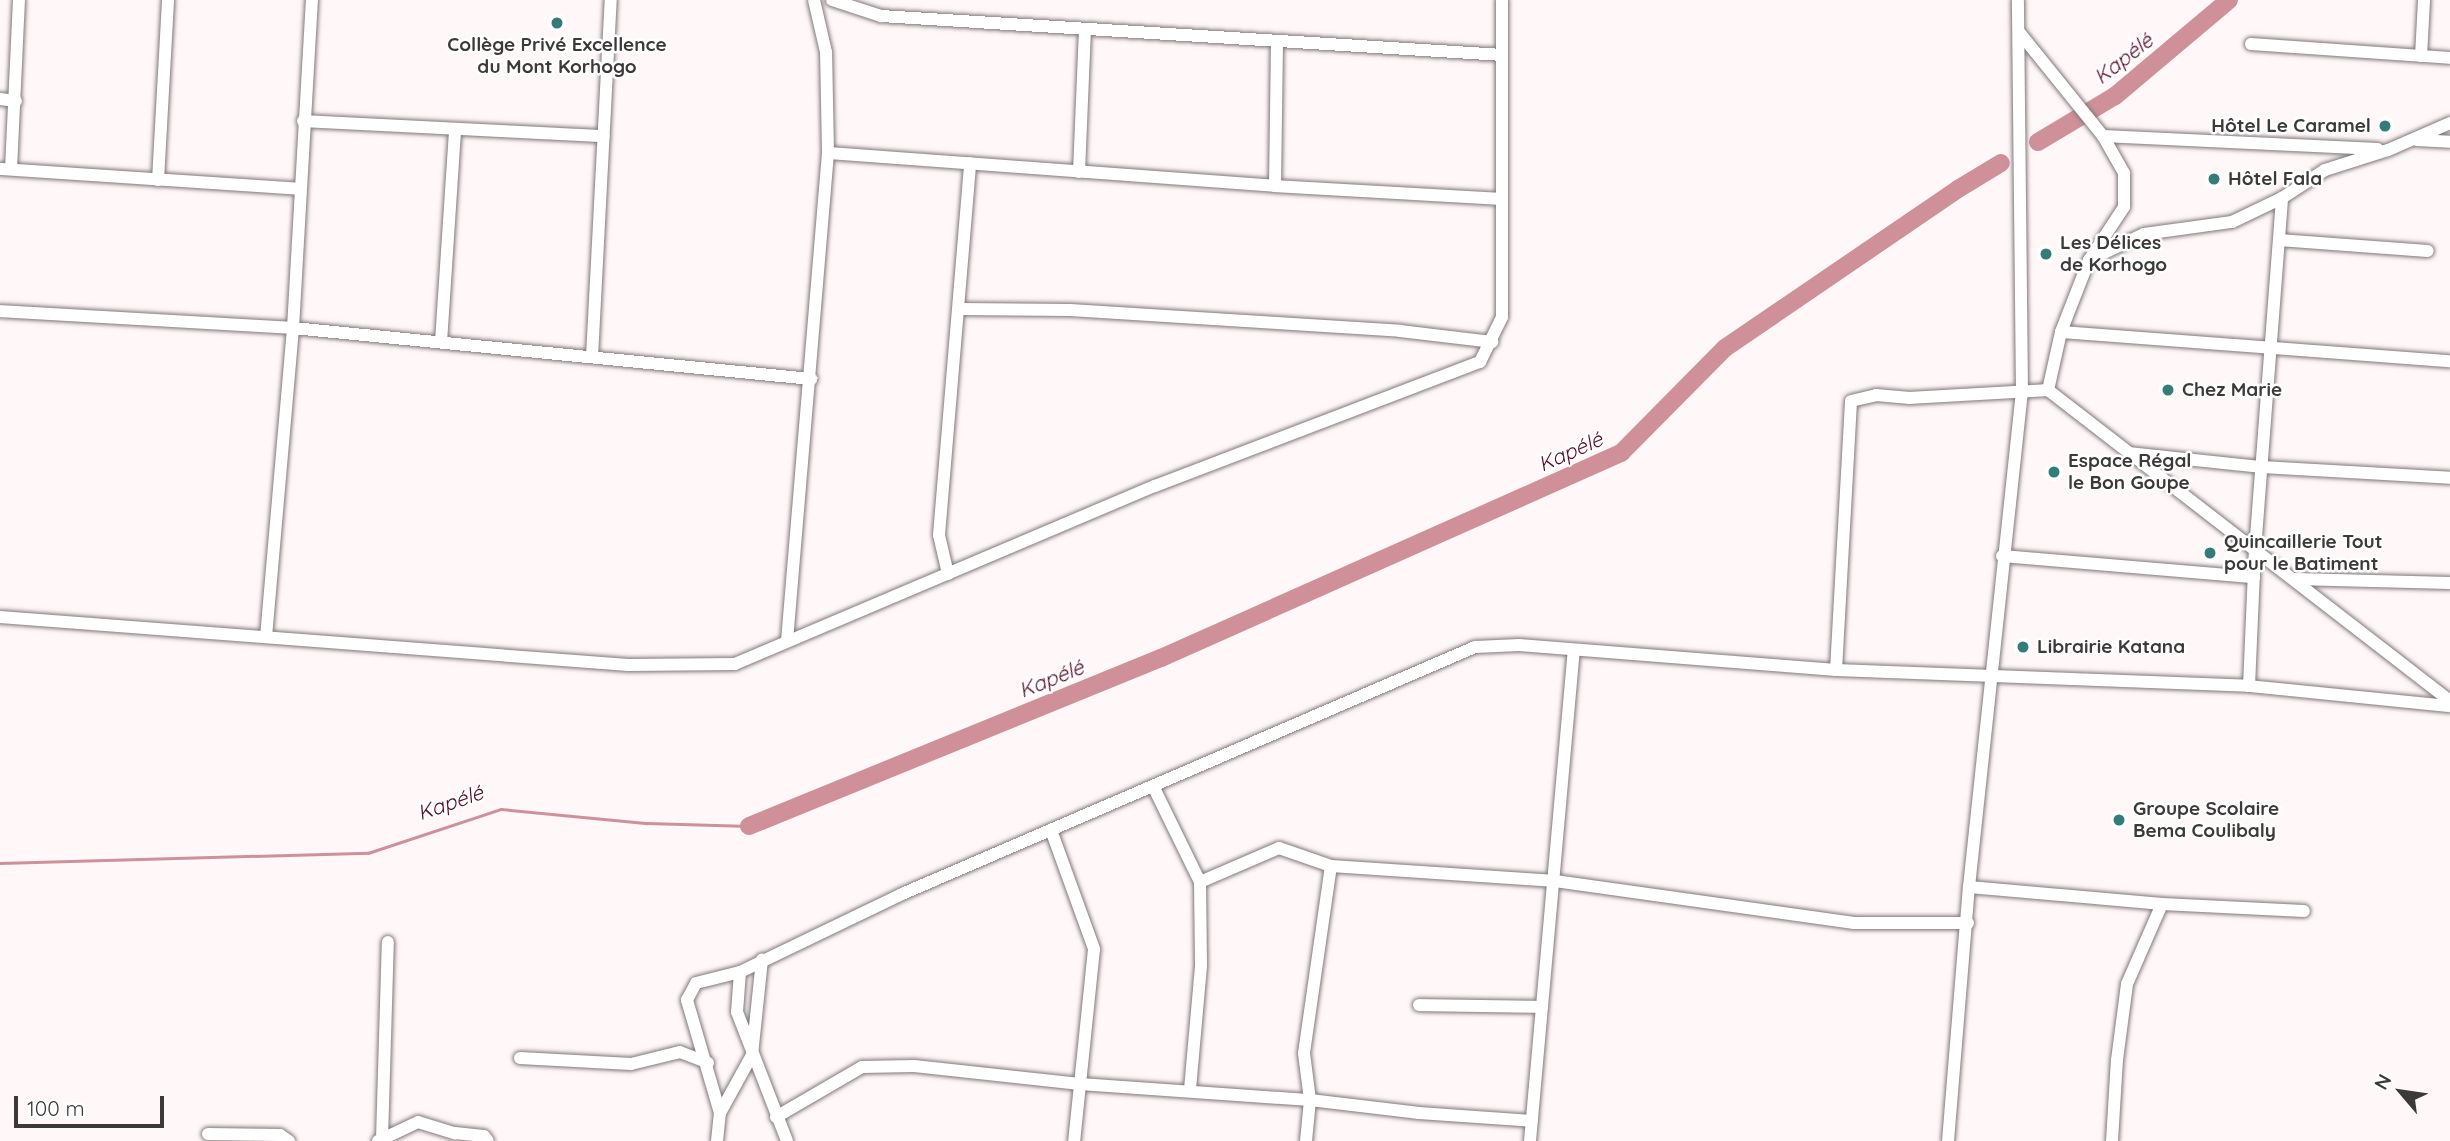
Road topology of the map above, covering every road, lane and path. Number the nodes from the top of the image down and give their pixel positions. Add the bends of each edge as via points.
1 (19, 0) edge
2 (168, 0) edge
3 (312, 0) edge
4 (611, 0) edge
5 (814, 0) edge
6 (832, 0) edge
7 (1502, 0) edge
8 (2018, 0) edge
9 (2424, 0) edge
10 (1085, 29) junction
11 (2018, 32) junction
12 (1277, 43) junction
13 (2251, 44) dead end
14 (1502, 55) junction
15 (2421, 56) junction
16 (2450, 58) edge
17 (0, 99) edge
18 (16, 101) junction
19 (303, 121) junction
20 (2450, 123) edge
21 (455, 129) junction
22 (604, 136) junction
23 (2103, 136) junction
24 (2413, 139) junction
25 (2450, 142) edge
26 (2388, 150) junction
27 (828, 153) junction
28 (970, 163) junction
29 (5, 169) edge
30 (1079, 172) junction
31 (158, 180) junction
32 (1275, 186) junction
33 (300, 189) junction
34 (2282, 198) junction
35 (1501, 199) junction
36 (2279, 240) junction
37 (2428, 251) dead end
38 (2089, 260) junction
39 (960, 309) junction
40 (0, 311) edge
41 (293, 328) junction
42 (2061, 332) junction
43 (441, 342) junction
44 (1492, 342) junction
45 (2272, 348) junction
46 (592, 357) junction
47 (2450, 361) edge
48 (811, 379) junction
49 (2048, 390) junction
50 (2022, 392) junction
51 (2128, 453) junction
52 (2262, 467) junction
53 (2450, 478) edge
54 (2255, 550) junction
55 (2002, 556) junction
56 (948, 574) junction
57 (2254, 577) junction
58 (2295, 579) junction
59 (2450, 583) edge
60 (0, 617) edge
61 (266, 637) junction
62 (787, 641) junction
63 (1574, 651) junction
64 (1836, 670) junction
65 (1992, 676) junction
66 (2249, 686) junction
67 (2450, 703) edge
68 (1153, 786) junction
69 (1051, 830) junction
70 (1331, 866) junction
71 (1555, 881) junction
72 (1200, 883) junction
73 (1969, 887) junction
74 (2162, 904) junction
75 (2304, 911) dead end
76 (1968, 923) junction
77 (388, 942) dead end
78 (762, 960) junction
79 (740, 972) junction
80 (1419, 1005) dead end
81 (1542, 1007) junction
82 (752, 1055) junction
83 (520, 1058) dead end
84 (708, 1063) junction
85 (1080, 1084) junction
86 (1190, 1090) junction
87 (1310, 1100) junction
88 (720, 1113) junction
89 (776, 1117) junction
90 (1532, 1121) junction
91 (208, 1134) dead end
92 (380, 1140) edge
93 (289, 1141) edge
94 (488, 1141) edge
95 (717, 1141) edge
96 (788, 1141) edge
97 (1074, 1141) edge
98 (1306, 1141) edge
99 (1530, 1141) edge
100 (1948, 1141) edge
101 (2112, 1141) edge

1 - 18 street
2 - 31 street
3 - 19 street
4 - 22 street
5 - 27 street via 826,52
6 - 10 street via 881,16
7 - 14 street
8 - 11 street
9 - 15 street
10 - 12 street
10 - 30 street
11 - 23 street
11 - 50 street
12 - 14 street
12 - 32 street
13 - 15 street
14 - 35 street
15 - 16 street
17 - 18 street
18 - 29 street
19 - 21 street
19 - 33 street
20 - 24 street
21 - 22 street
21 - 43 street
22 - 46 street
23 - 26 street
23 - 38 street via 2124,173 2124,207
24 - 25 street
24 - 26 street
26 - 34 street via 2325,170
27 - 28 street
27 - 48 street
28 - 30 street
28 - 39 street
29 - 31 street
30 - 32 street
31 - 33 street
32 - 35 street
33 - 41 street
34 - 36 street
34 - 38 street via 2232,222 2144,234
35 - 44 street via 1502,317
36 - 37 street
36 - 45 street
38 - 42 street
39 - 44 street via 1070,310 1400,331
39 - 56 street via 939,535
40 - 41 street
41 - 43 street
41 - 61 street
42 - 45 street
42 - 49 street
43 - 46 street
44 - 56 street via 1480,362 1155,486
45 - 47 street
45 - 52 street
46 - 48 street
48 - 62 street
49 - 50 street
49 - 51 street
50 - 55 street
50 - 64 street via 1921,398 1876,395 1851,401
51 - 52 street
51 - 54 street
52 - 53 street
52 - 54 street
54 - 57 street
54 - 58 street
55 - 57 street
55 - 65 street
56 - 62 street
57 - 66 street
58 - 59 street
58 - 67 street
60 - 61 street
61 - 62 street via 628,665 734,664
63 - 64 street
63 - 68 street via 1520,645 1475,648
63 - 71 street
64 - 65 street
65 - 66 street
65 - 73 street
66 - 67 street
68 - 69 street
68 - 72 street
69 - 78 street
69 - 85 street via 1094,949
70 - 71 street
70 - 72 street via 1279,848
70 - 87 street via 1304,1053
71 - 76 street via 1854,923
71 - 81 street
72 - 86 street via 1201,966
73 - 74 street
73 - 76 street
74 - 75 street
74 - 101 street via 2127,984
76 - 100 street
77 - 92 street
78 - 79 street
78 - 82 street
79 - 82 street via 737,1012
79 - 84 street via 696,983 687,1000
80 - 81 street
81 - 90 street
82 - 88 street
82 - 89 street
83 - 84 street via 631,1064 680,1052
84 - 88 street
85 - 86 street
85 - 89 street via 914,1066 862,1067
85 - 97 street
86 - 87 street
87 - 90 street
87 - 98 street
88 - 95 street
89 - 96 street
90 - 99 street
91 - 93 street via 280,1135
92 - 94 street via 418,1122 484,1136

